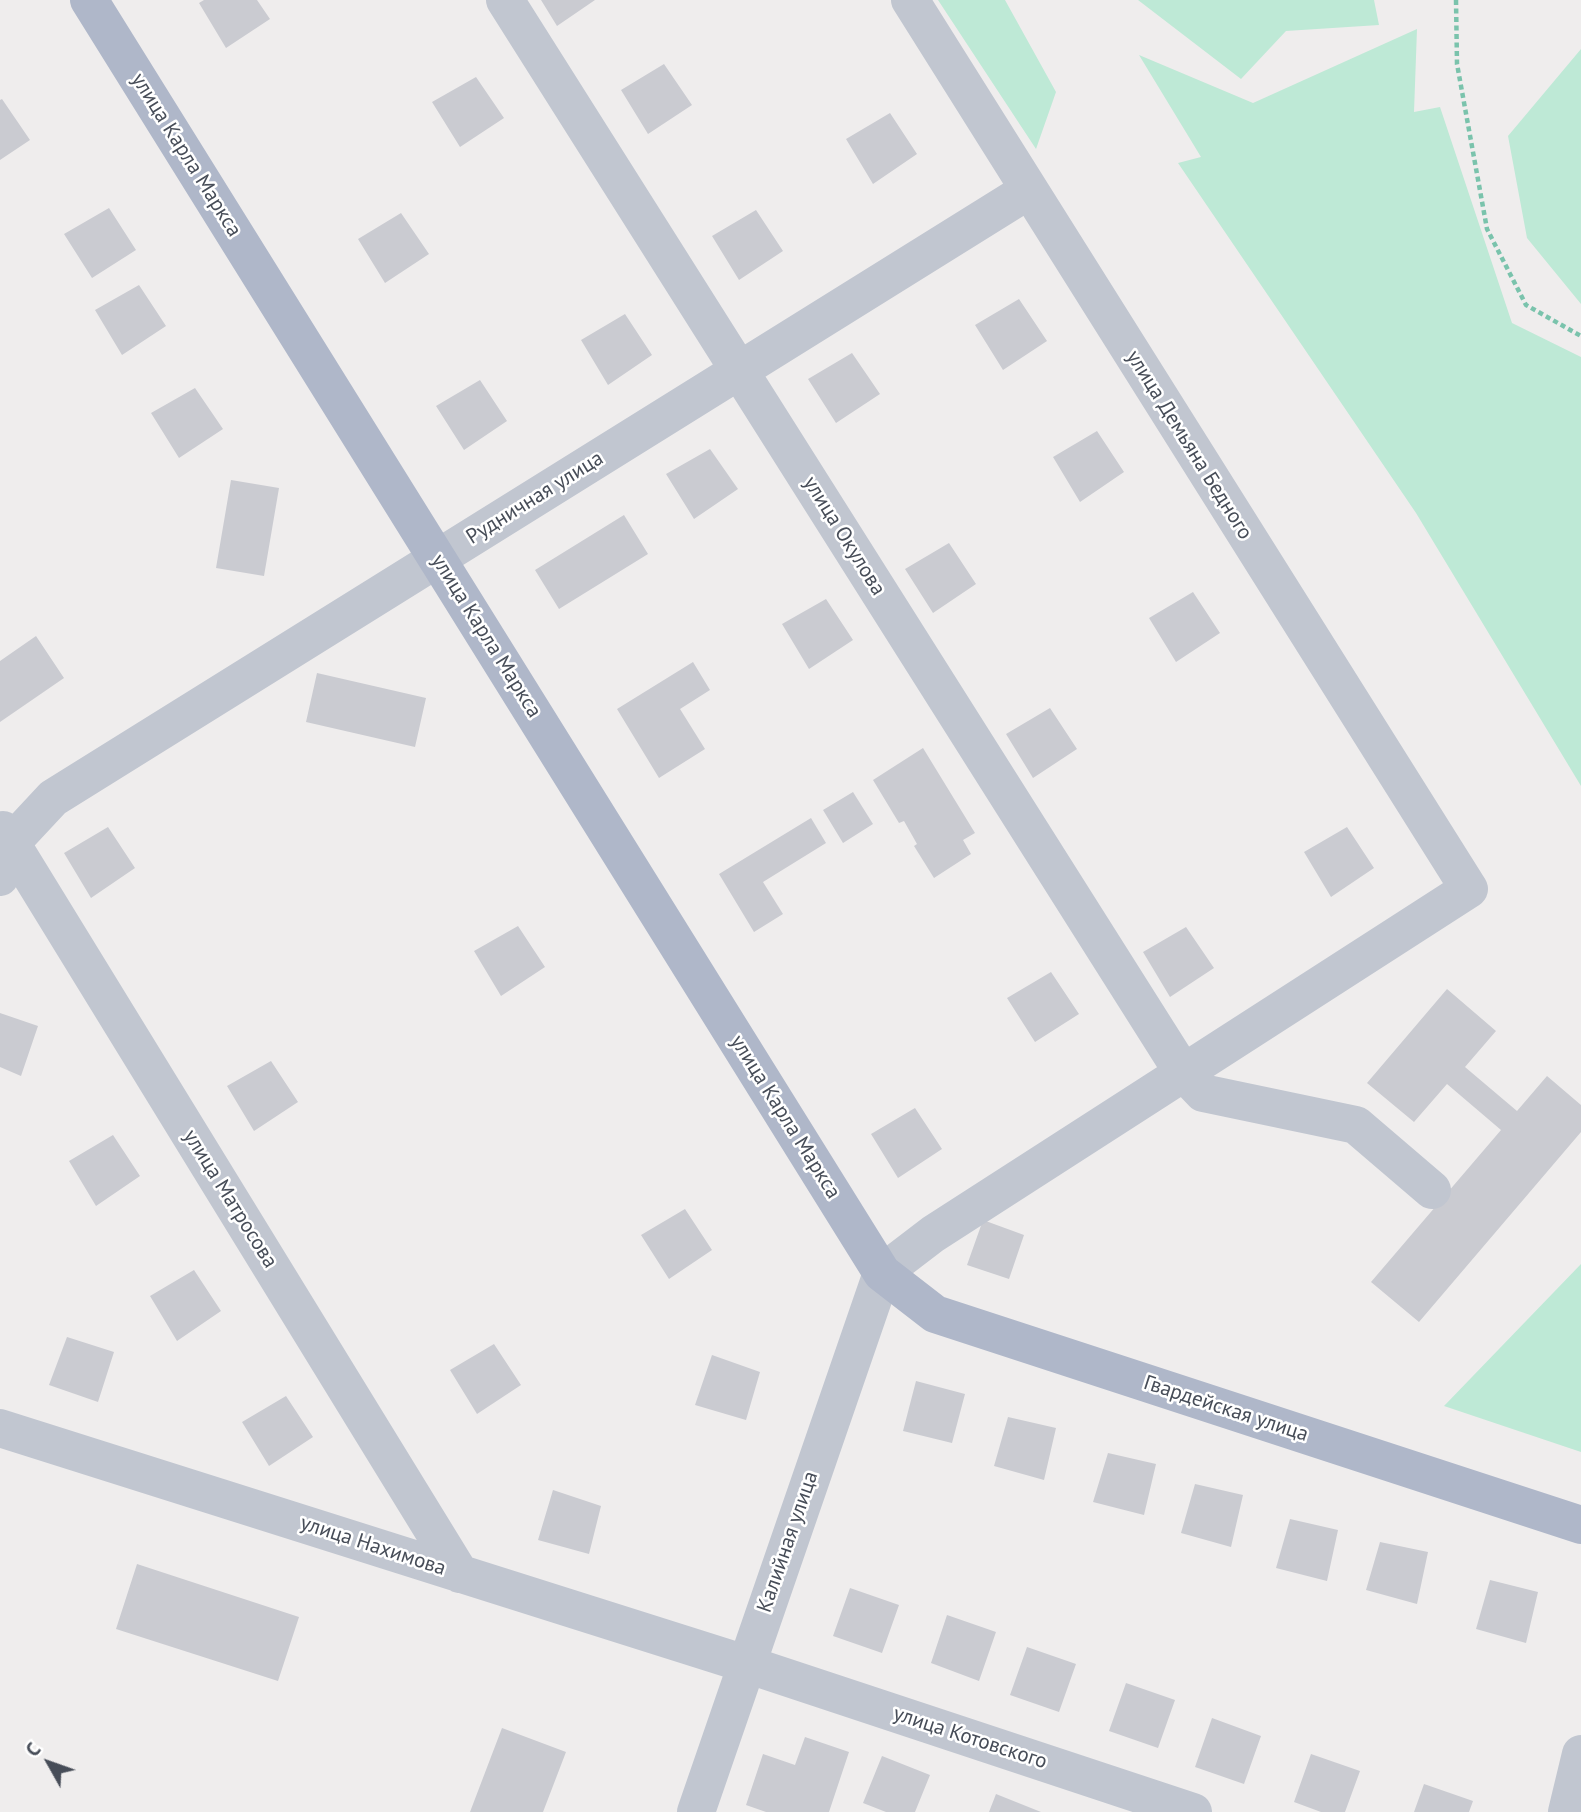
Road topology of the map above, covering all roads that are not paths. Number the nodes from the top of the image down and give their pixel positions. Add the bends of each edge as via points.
1 (89, 0) edge
2 (506, 0) edge
3 (910, 0) edge
4 (1029, 190) junction
5 (740, 371) junction
6 (437, 559) junction
7 (4, 849) edge
8 (1182, 1072) junction
9 (1432, 1190) dead end
10 (882, 1273) junction
11 (0, 1429) edge
12 (1581, 1525) edge
13 (460, 1574) junction
14 (746, 1664) junction
15 (1581, 1754) edge
16 (696, 1812) edge
17 (1194, 1812) edge
18 (1567, 1812) edge

1 - 6 main road, улица Карла Маркса
2 - 5 street, улица Окулова
3 - 4 street, улица Демьяна Бедного
4 - 5 street, Рудничная улица
4 - 8 street, улица Демьяна Бедного via 1469,889
5 - 6 street, Рудничная улица
5 - 8 street, улица Окулова
6 - 7 street, Рудничная улица via 53,798
6 - 10 main road, улица Карла Маркса
7 - 13 street, улица Матросова
8 - 9 street, улица Окулова via 1203,1093 1356,1125
8 - 10 street via 933,1234
10 - 12 main road, Гвардейская улица via 934,1314
10 - 14 street, Калийная улица
11 - 13 street, улица Нахимова
13 - 14 street, улица Нахимова
14 - 16 street, Калийная улица
14 - 17 street, улица Котовского
15 - 18 street

